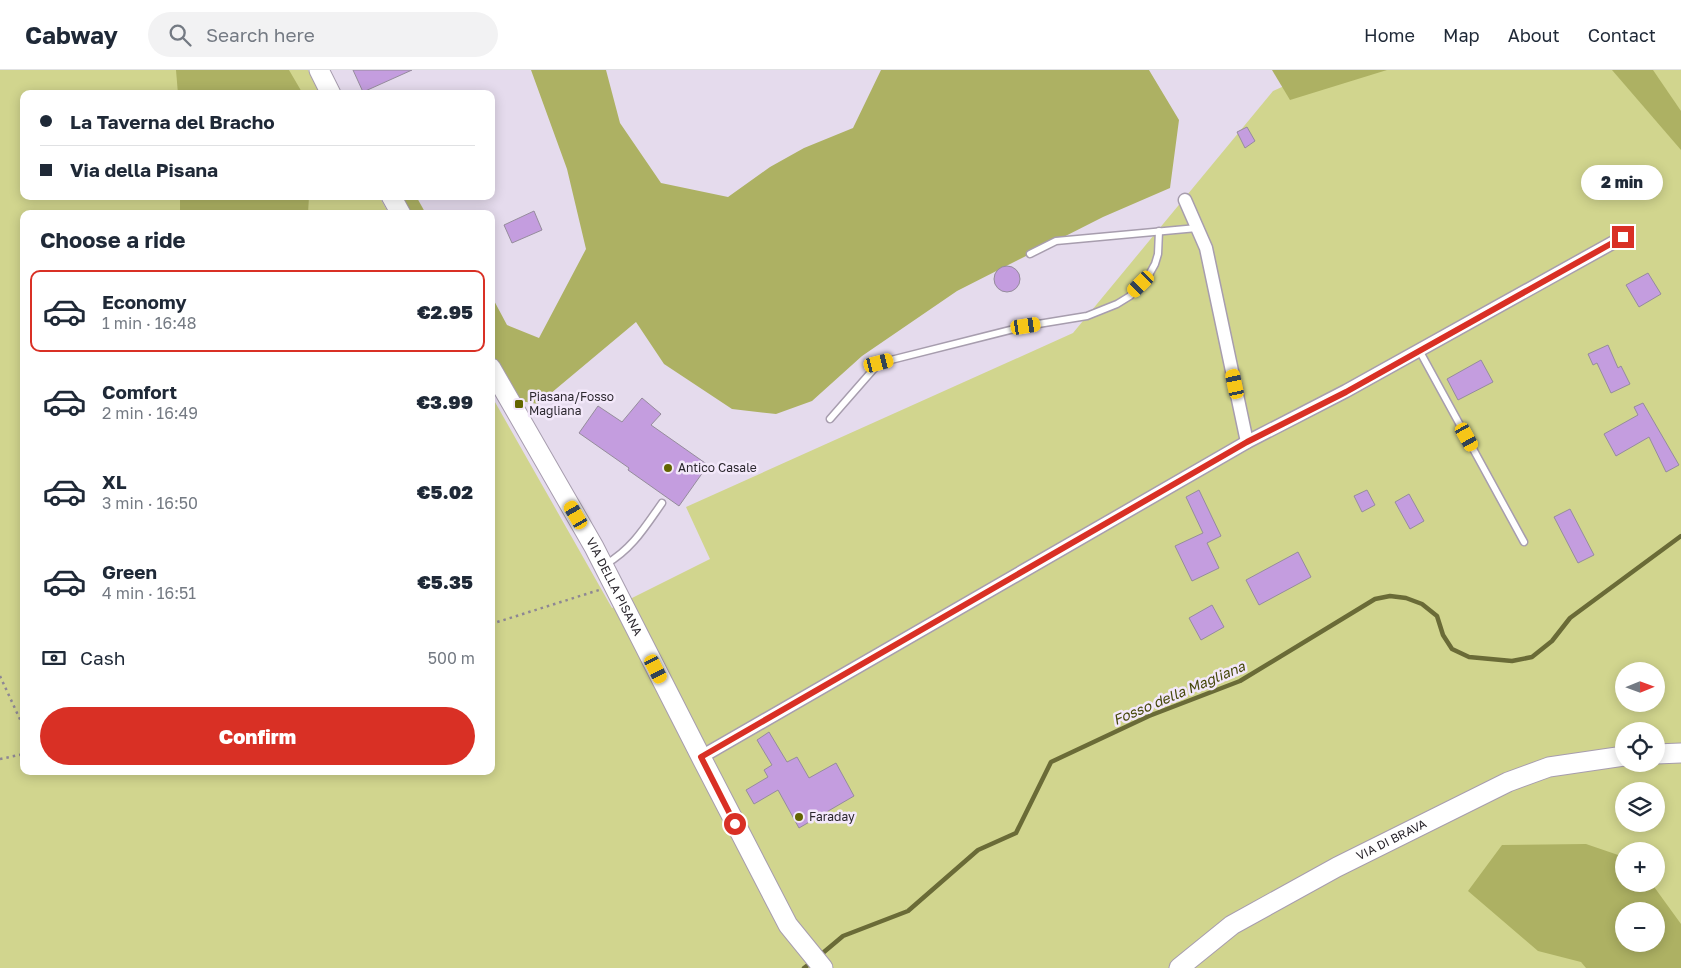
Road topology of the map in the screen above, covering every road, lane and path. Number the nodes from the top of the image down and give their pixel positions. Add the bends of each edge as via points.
1 (319, 70) edge
2 (329, 90) edge
3 (1185, 200) dead end
4 (1197, 228) junction
5 (1160, 231) junction
6 (1623, 237) dead end
7 (1030, 254) dead end
8 (1419, 350) junction
9 (495, 375) edge
10 (830, 419) dead end
11 (1247, 442) junction
12 (662, 503) dead end
13 (1524, 542) dead end
14 (604, 565) junction
15 (615, 586) junction
16 (495, 623) edge
17 (0, 676) edge
18 (20, 719) edge
19 (1681, 753) edge
20 (1665, 754) edge
21 (20, 755) edge
22 (701, 757) junction
23 (1615, 757) edge
24 (0, 759) edge
25 (823, 968) edge
26 (1179, 968) edge

1 - 2 main road
3 - 4 street
4 - 5 lane
4 - 11 street via 1206,248
5 - 7 lane via 1056,241
5 - 10 lane via 1158,254 1150,273 1130,296 1117,304 1087,316 1026,326 879,363
6 - 8 street
8 - 11 street via 1346,392
8 - 13 lane
9 - 14 main road, VIA DELLA PISANA
11 - 22 street
12 - 14 lane via 627,550
14 - 15 main road, VIA DELLA PISANA
15 - 16 path
15 - 22 main road, VIA DELLA PISANA
17 - 18 path
19 - 20 main road
21 - 24 path
22 - 25 main road, VIA DELLA PISANA via 788,925
23 - 26 main road, VIA DI BRAVA via 1549,767 1508,782 1337,867 1232,925

